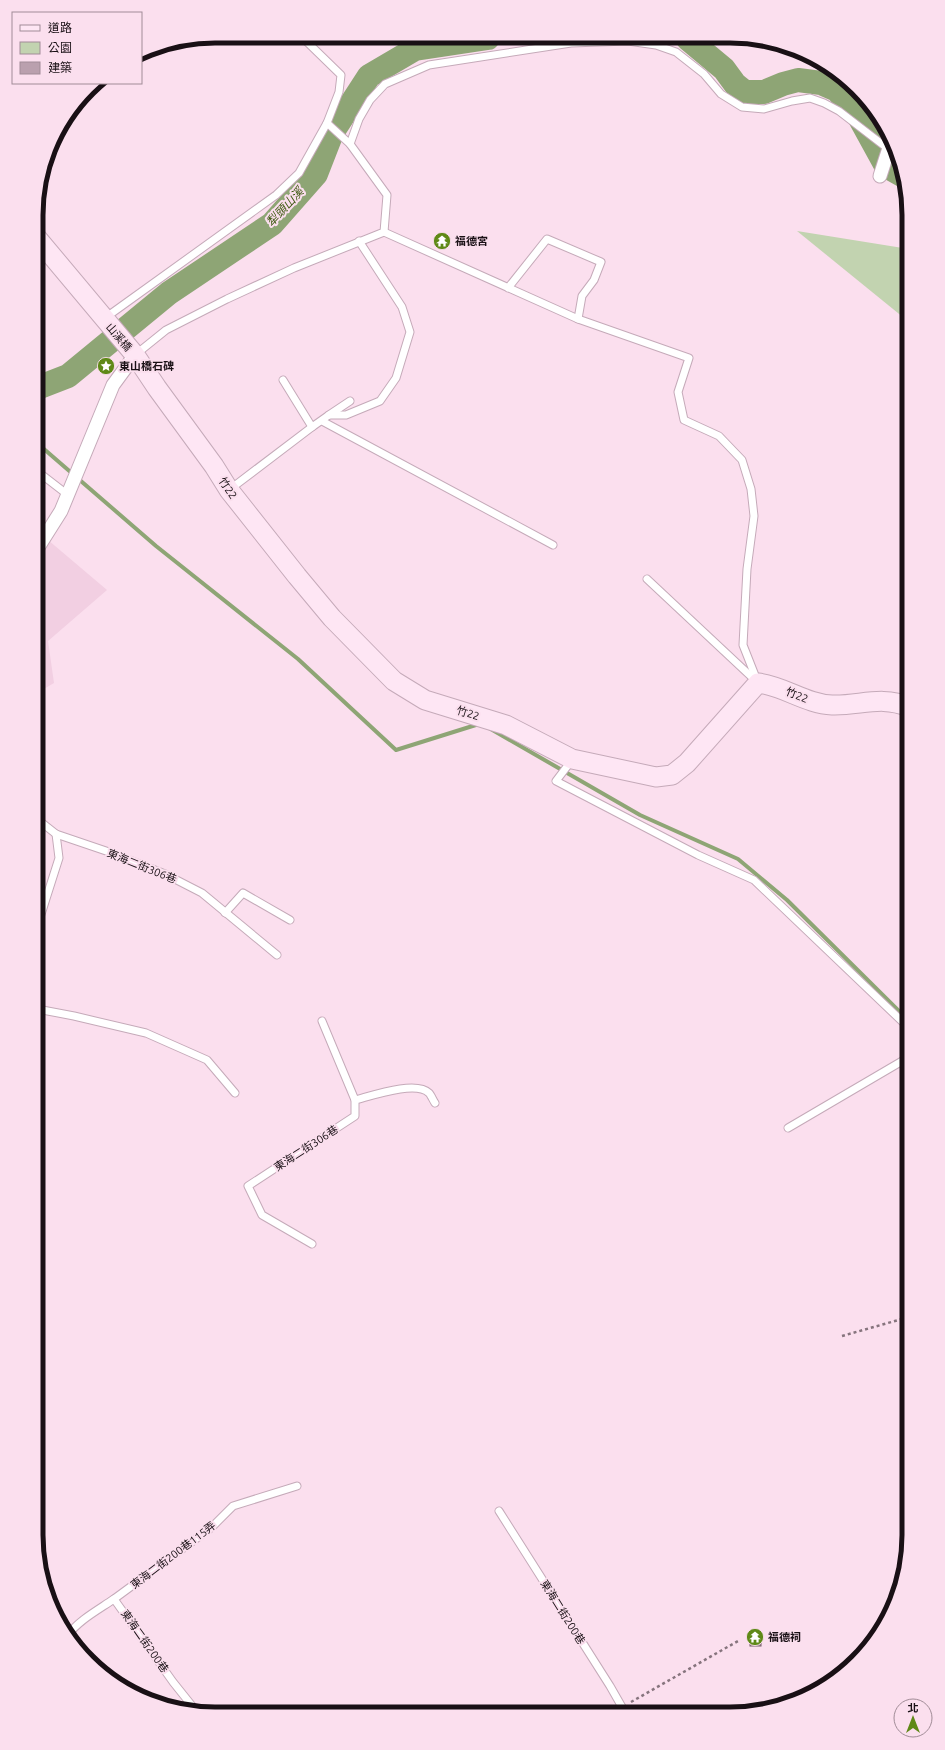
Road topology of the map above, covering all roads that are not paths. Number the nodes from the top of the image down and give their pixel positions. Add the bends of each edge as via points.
1 (309, 43) edge
2 (585, 43) edge
3 (645, 43) edge
4 (327, 123) junction
5 (350, 144) junction
6 (887, 153) junction
7 (891, 155) edge
8 (880, 176) dead end
9 (384, 232) junction
10 (360, 241) junction
11 (43, 244) edge
12 (508, 288) junction
13 (103, 319) junction
14 (578, 319) junction
15 (135, 355) junction
16 (283, 380) dead end
17 (350, 401) dead end
18 (329, 415) junction
19 (322, 421) junction
20 (312, 426) junction
21 (43, 476) edge
22 (229, 490) junction
23 (68, 495) junction
24 (43, 539) edge
25 (553, 545) dead end
26 (647, 578) dead end
27 (758, 683) junction
28 (902, 704) edge
29 (572, 760) junction
30 (43, 824) edge
31 (56, 834) junction
32 (43, 908) edge
33 (225, 913) junction
34 (290, 920) dead end
35 (277, 955) dead end
36 (43, 1010) edge
37 (322, 1021) dead end
38 (902, 1021) edge
39 (902, 1061) edge
40 (235, 1093) dead end
41 (355, 1100) junction
42 (435, 1103) dead end
43 (788, 1128) dead end
44 (312, 1244) dead end
45 (297, 1486) dead end
46 (499, 1511) dead end
47 (114, 1599) junction
48 (72, 1630) edge
49 (192, 1706) edge
50 (618, 1707) edge

1 - 4 lane via 341,75 339,92
2 - 5 lane via 429,65 385,84 366,106
3 - 6 lane via 676,52 704,74 721,94 742,107 764,109 810,98 824,103 839,111 871,136
4 - 5 lane
4 - 13 lane via 299,173 276,195
5 - 9 lane via 387,194
6 - 7 lane
6 - 8 street
9 - 10 lane
9 - 12 lane
10 - 15 lane via 294,268 200,312 166,330
10 - 18 lane via 402,307 410,332 396,378 380,401 346,415
11 - 13 street, 竹22
12 - 14 lane
12 - 14 lane via 547,239 601,262 594,280 582,296
13 - 15 street, 山溪橋 / 竹22
14 - 27 lane via 689,358 678,392 684,420 719,436 742,460 751,489 754,516 747,569 743,645
15 - 22 street, 竹22 / 竹22
15 - 23 street via 113,384
16 - 20 lane
17 - 18 lane
18 - 19 lane
19 - 20 lane
19 - 25 lane
20 - 22 lane
21 - 23 lane
22 - 29 street, 竹22 / 竹22 via 332,618 394,682 425,700 506,725
23 - 24 street
26 - 27 lane
27 - 28 street, 竹22 / 竹22 via 770,684 817,703 833,705 882,700
27 - 29 street, 竹22 / 竹22 via 687,763 672,775 656,778
29 - 38 lane via 556,781 698,855 754,880
30 - 31 lane, 東海二街306巷
31 - 32 lane via 59,858
31 - 33 lane, 東海二街306巷 via 165,874 202,893
33 - 34 lane via 243,893
33 - 35 lane, 東海二街306巷
36 - 40 lane via 146,1033 207,1060
37 - 41 lane
39 - 43 lane
41 - 42 lane via 390,1090 419,1088 428,1092
41 - 44 lane, 東海二街306巷 via 355,1116 248,1186 262,1215
45 - 47 lane, 東海二街200巷115弄 via 233,1506 212,1527
46 - 50 lane, 東海二街200巷
47 - 48 lane, 東海二街200巷
47 - 49 lane, 東海二街200巷

